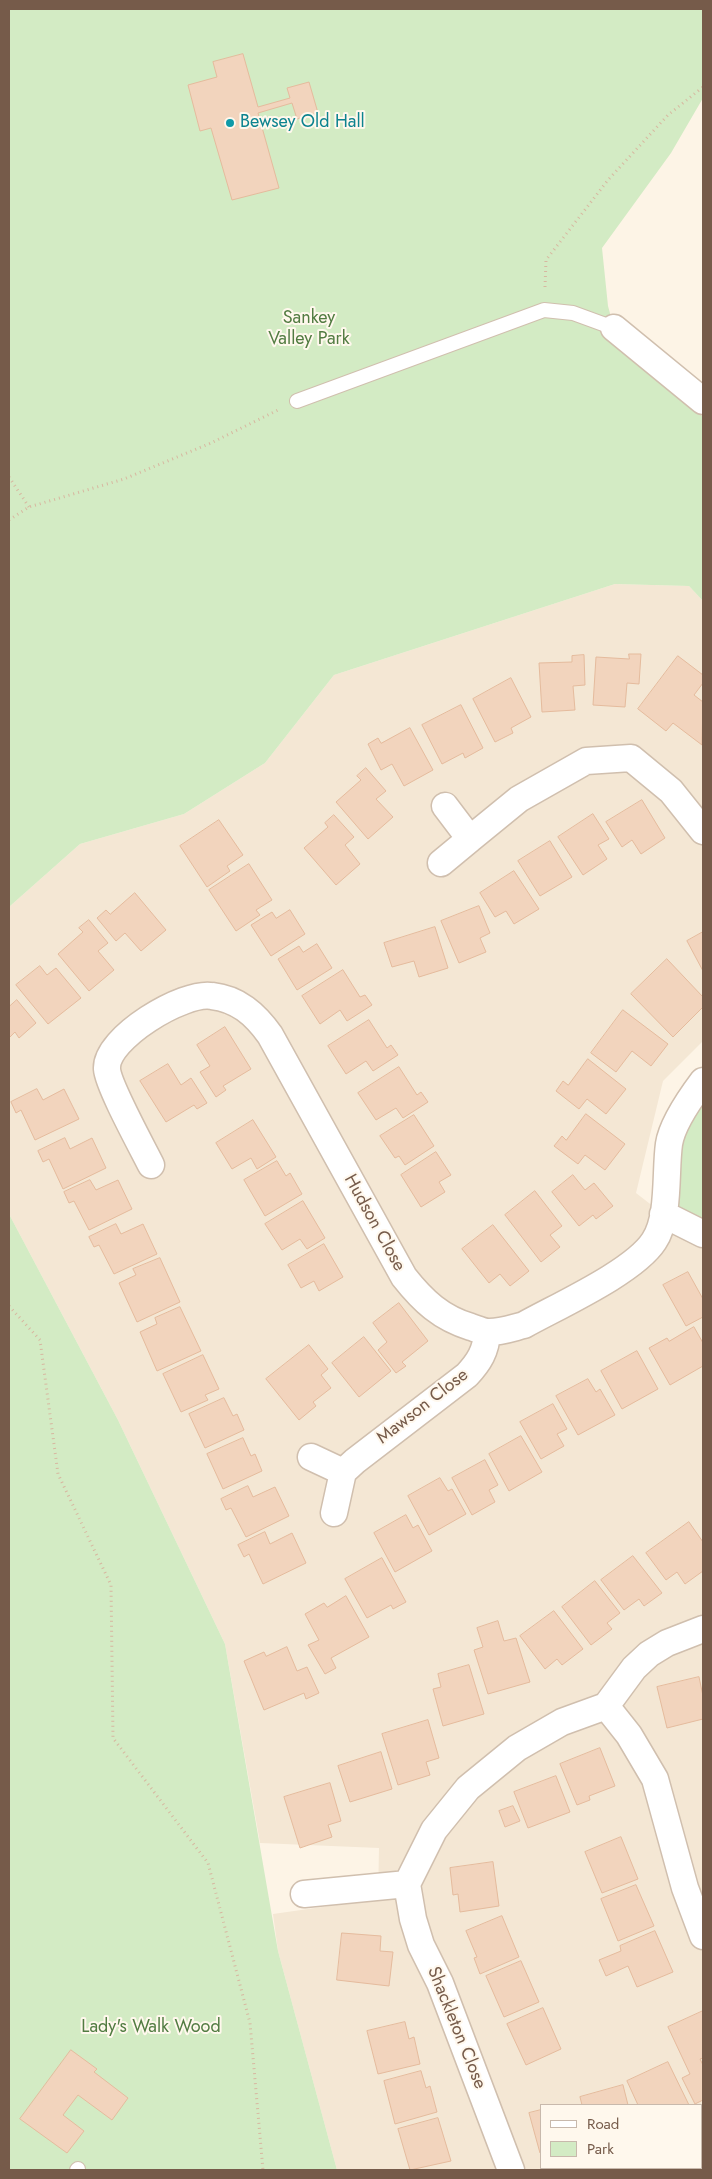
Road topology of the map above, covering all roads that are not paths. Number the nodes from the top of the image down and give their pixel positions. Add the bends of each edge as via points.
1 (614, 328) joint
2 (296, 401) road end
3 (703, 401) edge
4 (445, 806) dead end
5 (703, 831) edge
6 (470, 839) junction
7 (441, 863) dead end
8 (703, 1081) edge
9 (151, 1165) dead end
10 (663, 1214) junction
11 (703, 1234) edge
12 (488, 1333) junction
13 (311, 1457) dead end
14 (343, 1472) junction
15 (334, 1513) dead end
16 (703, 1629) edge
17 (606, 1706) junction
18 (407, 1884) junction
19 (304, 1894) dead end
20 (703, 1936) edge
21 (511, 2170) edge

1 - 2 lane via 573,313 544,310
1 - 3 street
4 - 6 street
5 - 6 street via 671,791 631,758 586,761 519,799
6 - 7 street
8 - 10 street via 689,1100 669,1142
9 - 12 street, Hudson Close via 113,1086 107,1069 109,1056 121,1041 146,1021 193,996 211,995 242,1006 270,1035 404,1277 439,1315
10 - 11 street
10 - 12 street via 655,1240 635,1262 524,1325
12 - 14 street, Mawson Close via 487,1348 467,1375
13 - 14 street
14 - 15 street
16 - 17 street via 649,1654 634,1668
17 - 18 street via 562,1722 517,1748 468,1788 434,1830
17 - 20 street via 642,1754 655,1779 685,1888
18 - 19 street
18 - 21 street, Shackleton Close via 412,1919 421,1945 440,1983

